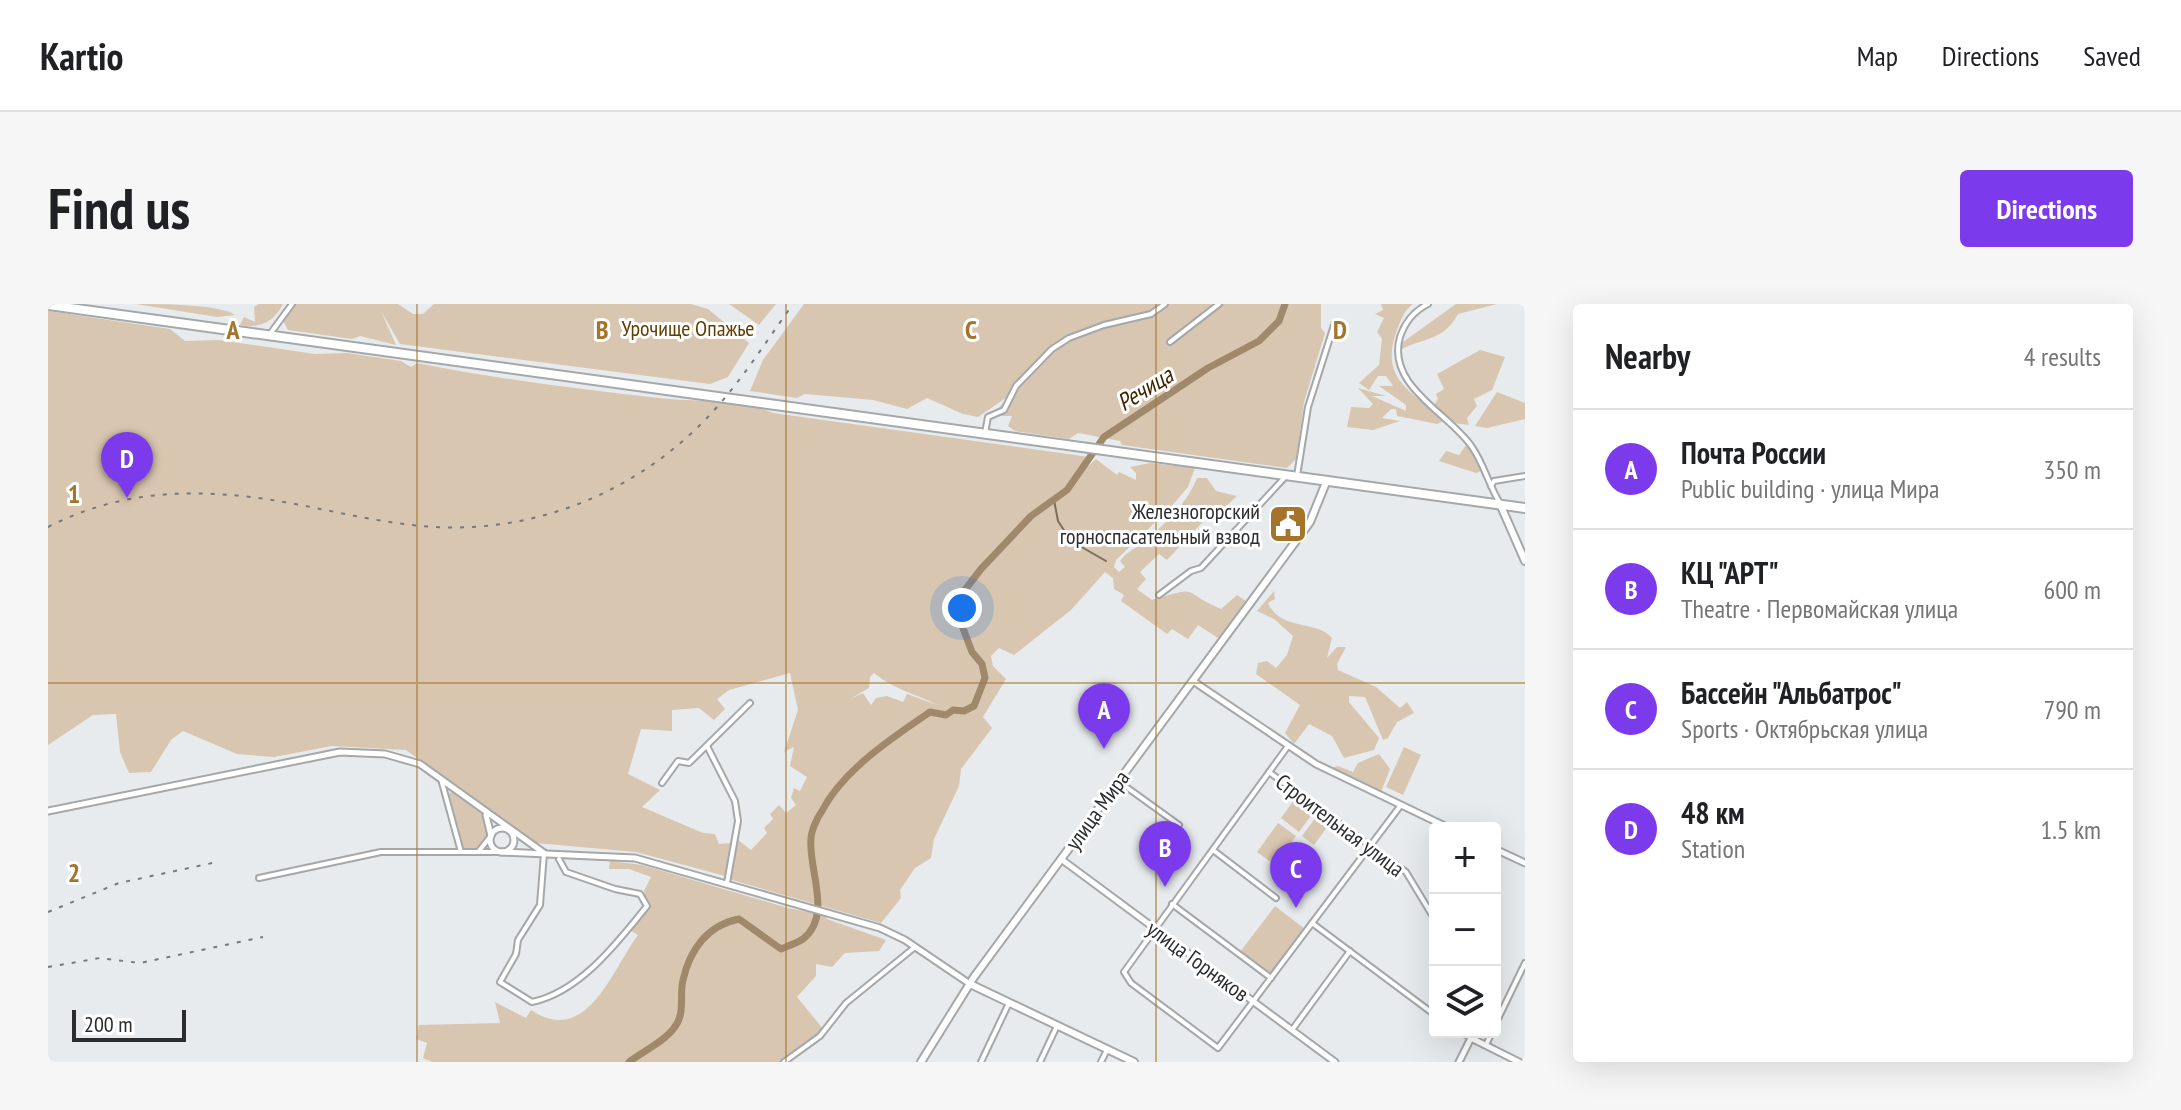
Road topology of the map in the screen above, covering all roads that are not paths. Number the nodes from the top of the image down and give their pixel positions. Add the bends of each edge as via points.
1 (292, 304) edge
2 (1165, 304) edge
3 (1219, 304) edge
4 (1428, 304) edge
5 (48, 305) edge
6 (1335, 322) dead end
7 (269, 336) junction
8 (1170, 342) dead end
9 (985, 433) junction
10 (1292, 475) junction
11 (1525, 476) edge
12 (1327, 480) junction
13 (1491, 486) junction
14 (1500, 504) junction
15 (1525, 508) edge
16 (1525, 561) edge
17 (1159, 595) dead end
18 (1193, 681) junction
19 (750, 703) dead end
20 (707, 746) junction
21 (1288, 746) junction
22 (1269, 772) junction
23 (441, 779) junction
24 (1118, 781) junction
25 (662, 783) dead end
26 (1401, 805) junction
27 (480, 808) junction
28 (48, 811) edge
29 (1436, 822) edge
30 (1179, 825) dead end
31 (510, 831) junction
32 (490, 837) junction
33 (1370, 846) junction
34 (1213, 850) junction
35 (461, 852) junction
36 (501, 852) junction
37 (1501, 852) edge
38 (476, 853) junction
39 (544, 853) junction
40 (559, 859) dead end
41 (1061, 859) junction
42 (1525, 863) edge
43 (259, 878) dead end
44 (727, 883) junction
45 (1276, 898) dead end
46 (1172, 904) junction
47 (1429, 910) edge
48 (1312, 923) junction
49 (1155, 929) junction
50 (915, 947) junction
51 (1350, 951) junction
52 (1525, 963) edge
53 (1271, 978) junction
54 (970, 984) junction
55 (1254, 1001) junction
56 (1009, 1002) junction
57 (1429, 1010) edge
58 (1502, 1010) edge
59 (1057, 1026) junction
60 (1292, 1030) junction
61 (1471, 1038) joint
62 (1489, 1038) edge
63 (1486, 1045) junction
64 (1107, 1049) junction
65 (784, 1062) edge
66 (921, 1062) edge
67 (981, 1062) edge
68 (1040, 1062) edge
69 (1101, 1062) edge
70 (1134, 1062) edge
71 (1335, 1062) edge
72 (1459, 1062) edge
73 (1519, 1062) edge

1 - 7 street
2 - 9 street via 1151,314 1104,325 1052,349 1016,386 1004,410 988,417
3 - 8 street
4 - 13 street via 1403,329 1400,364 1415,389 1472,446
5 - 7 highway
6 - 10 street
7 - 9 highway
9 - 10 highway
10 - 12 highway
10 - 17 street via 1201,568
11 - 13 street
12 - 14 highway
12 - 18 main road, улица Мира via 1310,522
13 - 14 street
14 - 15 highway
14 - 16 main road
18 - 21 street
18 - 24 main road, улица Мира
19 - 20 street
20 - 25 street via 689,763 678,761
20 - 44 street via 735,801 738,821
21 - 22 street
21 - 26 street
22 - 33 street, Строительная улица
22 - 34 street
23 - 27 street
23 - 28 street via 420,764 385,754 340,752
23 - 35 street
24 - 30 street
24 - 41 main road, улица Мира
26 - 29 street
26 - 33 street
27 - 31 street
27 - 32 street via 490,822
31 - 32 street via 499,829
31 - 36 street via 514,843
31 - 39 street
32 - 36 street
32 - 38 street
33 - 47 street, Строительная улица via 1406,872
33 - 48 street
34 - 45 street
34 - 46 street
35 - 38 street
35 - 43 street via 381,852
36 - 38 street
36 - 39 street
37 - 42 street
39 - 40 street via 540,905 500,982 532,1002 574,981 600,960 647,906 640,894 566,872
39 - 44 street via 635,858
41 - 49 street, улица Горняков
41 - 54 main road, улица Мира
44 - 50 street via 880,928
46 - 49 street
46 - 53 street
48 - 51 street
48 - 53 street
49 - 55 street, улица Горняков
49 - 55 street via 1124,975 1218,1048
50 - 54 street
50 - 65 street via 846,1003 820,1036
51 - 57 street
51 - 60 street
52 - 58 street
53 - 55 street
54 - 56 main road
54 - 66 main road, улица Мира
55 - 60 street, улица Горняков
56 - 59 main road
56 - 67 street
59 - 64 main road
59 - 68 street
60 - 71 street, улица Горняков
61 - 63 street
61 - 72 street
62 - 63 street
63 - 73 street
64 - 69 street
64 - 70 main road

